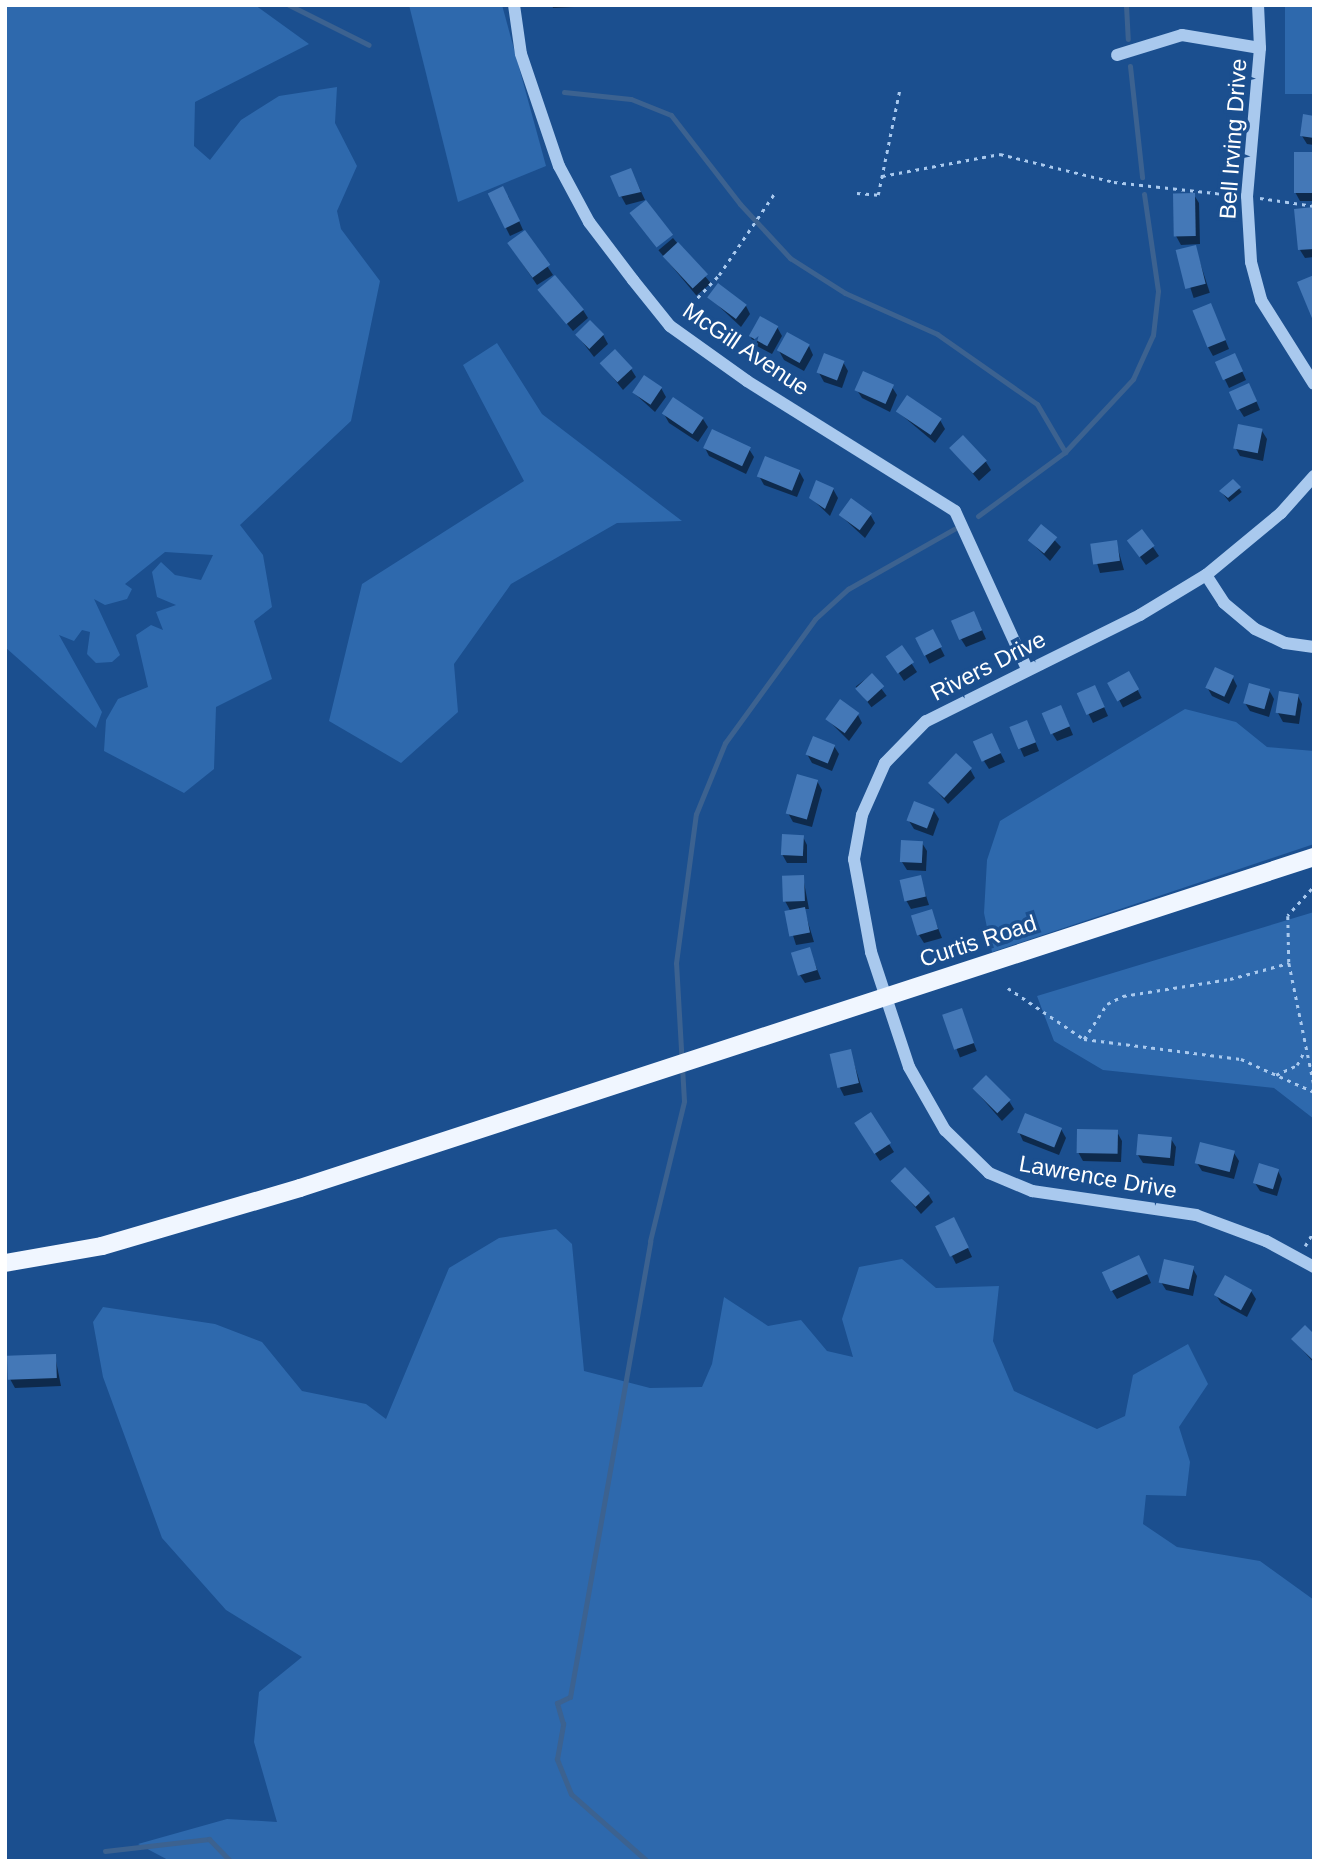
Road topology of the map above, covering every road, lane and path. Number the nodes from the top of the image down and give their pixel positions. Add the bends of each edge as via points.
1 (514, 5) edge
2 (1258, 5) edge
3 (1260, 48) junction
4 (1117, 55) dead end
5 (900, 88) dead end
6 (882, 176) junction
7 (857, 193) dead end
8 (775, 194) dead end
9 (1247, 196) junction
10 (1314, 206) edge
11 (670, 326) junction
12 (1314, 384) edge
13 (1314, 475) edge
14 (1206, 575) junction
15 (1314, 647) edge
16 (1027, 669) junction
17 (1314, 857) edge
18 (1312, 889) edge
19 (1289, 963) junction
20 (1008, 988) dead end
21 (884, 998) junction
22 (1084, 1039) junction
23 (1305, 1050) junction
24 (1276, 1075) junction
25 (1314, 1085) edge
26 (1314, 1091) edge
27 (1314, 1231) edge
28 (1297, 1257) junction
29 (5, 1263) edge
30 (1314, 1267) edge

1 - 11 street, McGill Avenue via 521,54 559,166 589,222
2 - 3 street, Bell Irving Drive
3 - 4 street via 1182,35
3 - 9 street, Bell Irving Drive
5 - 6 path
6 - 7 path via 878,195
6 - 9 path via 1000,154 1114,182
8 - 11 path via 719,275
9 - 10 path
9 - 12 street, Bell Irving Drive via 1251,262 1261,300
11 - 16 street, McGill Avenue via 747,381 955,511
13 - 14 street, Rivers Drive via 1281,513
14 - 15 street via 1224,603 1255,629 1285,643
14 - 16 street, Rivers Drive via 1140,615
16 - 21 street, Rivers Drive via 926,721 880,773 862,815 854,859 859,902
17 - 21 main road, Curtis Road
18 - 19 path via 1288,916
19 - 22 path via 1230,979 1123,996 1107,1004
19 - 23 path
20 - 22 path
21 - 28 street, Lawrence Drive via 920,1092 945,1130 989,1173 1032,1191 1196,1215
21 - 29 main road, Curtis Road via 185,1223 102,1246
22 - 24 path via 1241,1059
23 - 24 path via 1297,1065
23 - 25 path
24 - 26 path
27 - 28 path
28 - 30 street, Lawrence Drive

